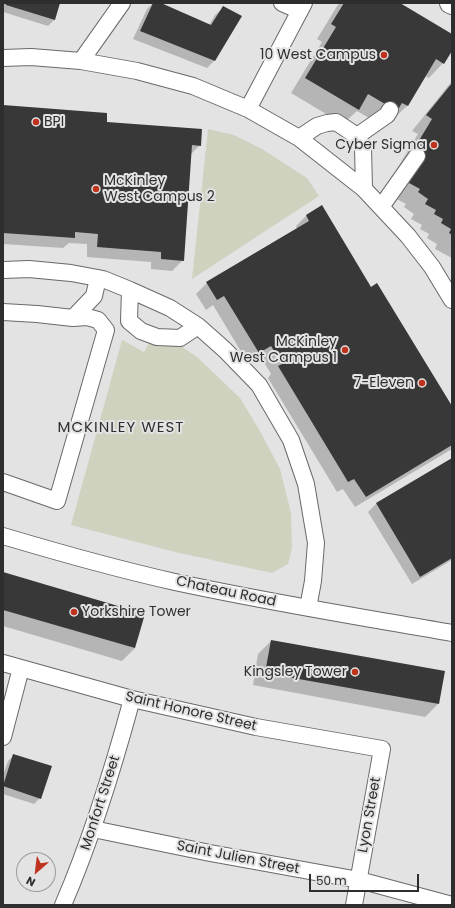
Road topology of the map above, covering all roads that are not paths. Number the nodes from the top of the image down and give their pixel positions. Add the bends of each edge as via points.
1 (122, 3) edge
2 (282, 3) edge
3 (302, 7) edge
4 (3, 58) edge
5 (81, 61) junction
6 (248, 110) junction
7 (390, 110) dead end
8 (357, 136) junction
9 (298, 138) junction
10 (417, 156) dead end
11 (364, 189) junction
12 (380, 207) junction
13 (3, 270) edge
14 (98, 278) junction
15 (130, 290) junction
16 (452, 300) edge
17 (3, 312) edge
18 (73, 318) junction
19 (198, 326) junction
20 (3, 482) edge
21 (3, 536) edge
22 (308, 608) junction
23 (452, 633) edge
24 (3, 662) edge
25 (21, 668) junction
26 (132, 699) junction
27 (3, 737) edge
28 (382, 749) joint
29 (93, 829) junction
30 (358, 880) junction
31 (63, 905) edge
32 (354, 905) edge
33 (452, 905) edge

1 - 5 street
2 - 3 street
3 - 6 street
4 - 5 street via 31,57
5 - 6 street via 137,71 193,86
6 - 9 street
7 - 8 street via 387,115
8 - 9 street via 336,122 327,122
8 - 11 street via 363,147
9 - 11 street
10 - 12 street
11 - 12 street
12 - 16 street via 408,236
13 - 14 street via 29,269
14 - 15 street
14 - 18 street via 94,296
15 - 19 street via 170,308
15 - 19 street via 129,321 141,332 157,337 180,338
17 - 18 street
18 - 20 street via 87,317 98,320 106,330 58,501
19 - 22 street via 259,385 291,440 306,484 316,543
21 - 22 street, Chateau Road via 72,557 175,582
22 - 23 street, Chateau Road
24 - 25 street, Saint Honore Street
25 - 26 street, Saint Honore Street
25 - 27 street
26 - 28 street, Saint Honore Street via 256,727
26 - 29 street, Monfort Street
28 - 30 street, Lyon Street
29 - 30 street, Saint Julien Street
29 - 31 street, Monfort Street
30 - 32 street, Lyon Street
30 - 33 street, Saint Julien Street

